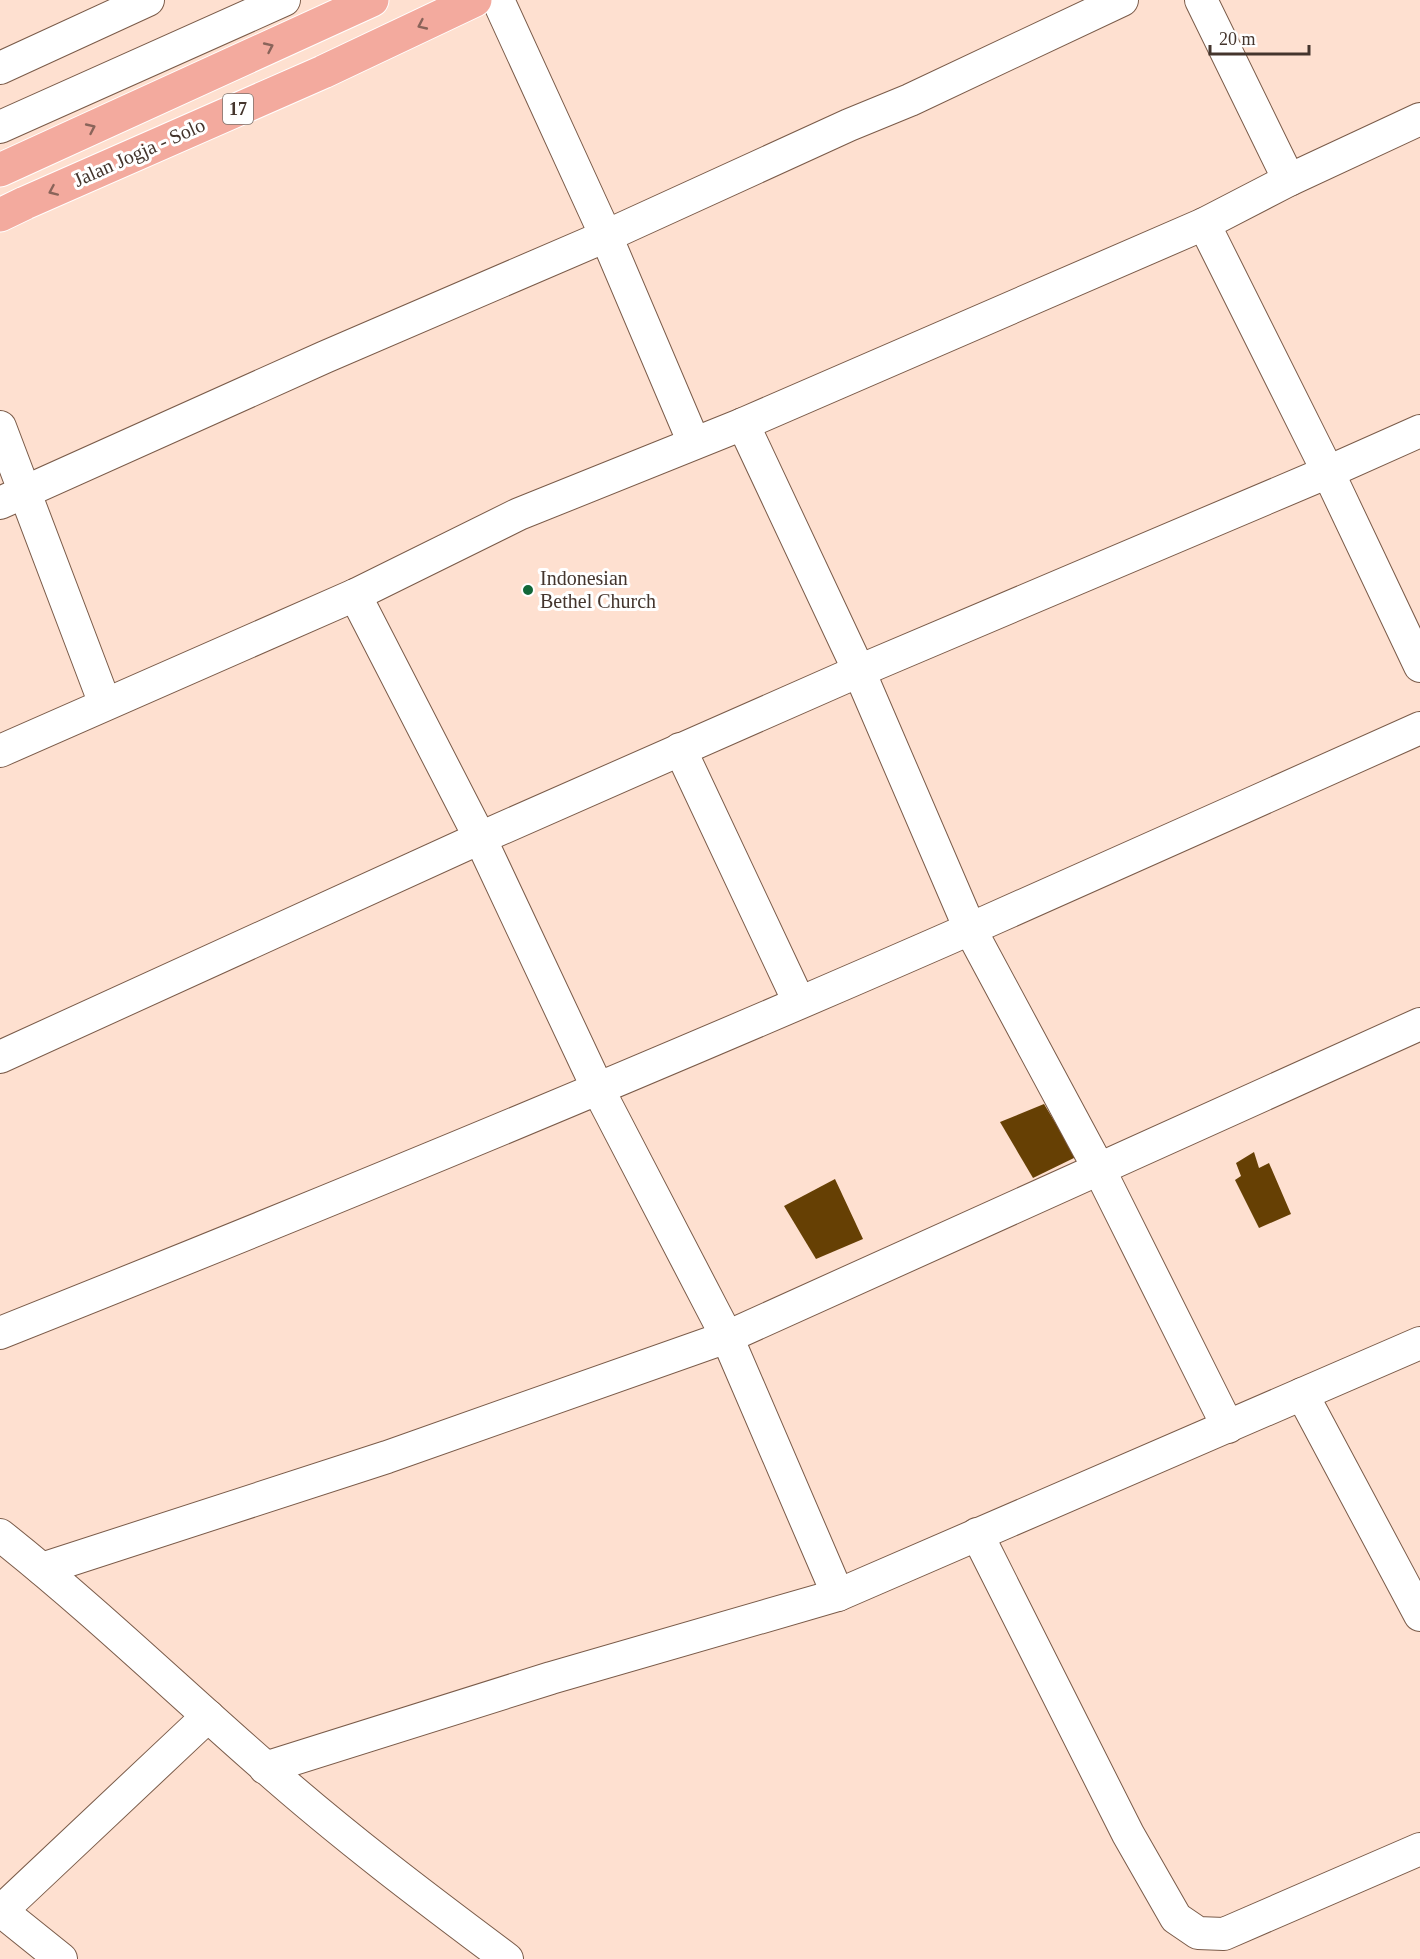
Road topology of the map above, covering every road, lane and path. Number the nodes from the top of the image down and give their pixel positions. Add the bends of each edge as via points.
1 (148, 0) edge
2 (284, 0) edge
3 (372, 0) edge
4 (475, 0) edge
5 (498, 0) edge
6 (1122, 0) edge
7 (1201, 0) edge
8 (0, 68) edge
9 (1420, 119) edge
10 (0, 127) edge
11 (0, 170) edge
12 (1289, 180) junction
13 (0, 215) edge
14 (1204, 224) junction
15 (606, 236) junction
16 (743, 424) junction
17 (0, 427) edge
18 (1420, 431) edge
19 (694, 443) junction
20 (1328, 472) junction
21 (13, 497) edge
22 (355, 595) junction
23 (1420, 666) edge
24 (859, 671) junction
25 (105, 704) junction
26 (1420, 728) edge
27 (680, 749) junction
28 (0, 751) edge
29 (480, 838) junction
30 (970, 928) junction
31 (799, 1002) junction
32 (1420, 1024) edge
33 (0, 1057) edge
34 (598, 1089) junction
35 (1099, 1169) junction
36 (0, 1334) edge
37 (727, 1337) junction
38 (1420, 1343) edge
39 (1302, 1394) junction
40 (1228, 1427) junction
41 (976, 1534) junction
42 (0, 1535) edge
43 (42, 1569) junction
44 (838, 1595) junction
45 (1420, 1615) edge
46 (208, 1716) junction
47 (265, 1768) junction
48 (1420, 1848) edge
49 (0, 1911) edge
50 (61, 1959) edge
51 (507, 1959) edge

1 - 8 street
2 - 10 street
11 -> 3 highway, Jalan Jogja - Solo / 17
4 -> 13 highway, Jalan Jogja - Solo / 17
5 - 15 street
6 - 15 street
7 - 12 street
9 - 12 street
12 - 14 street
14 - 16 street
14 - 20 street
15 - 19 street
15 - 21 street
16 - 19 street
16 - 24 street
17 - 21 street
18 - 20 street
19 - 22 street via 519,514
20 - 23 street
20 - 24 street
21 - 25 street
22 - 25 street
22 - 29 street
24 - 27 street
24 - 30 street
25 - 28 street
26 - 30 street
27 - 29 street
27 - 31 street
29 - 33 street
29 - 34 street
30 - 31 street
30 - 35 street
31 - 34 street
32 - 35 street
34 - 36 street
34 - 37 street
35 - 37 street
35 - 40 street
37 - 43 street via 387,1457
37 - 44 street
38 - 39 street
39 - 40 street
39 - 45 street
40 - 41 street
41 - 44 street
41 - 48 street via 1128,1834 1176,1918 1198,1933 1224,1934
42 - 43 street
43 - 46 street
44 - 47 street via 551,1678
46 - 47 street
46 - 49 street
47 - 51 street via 398,1878
49 - 50 street

